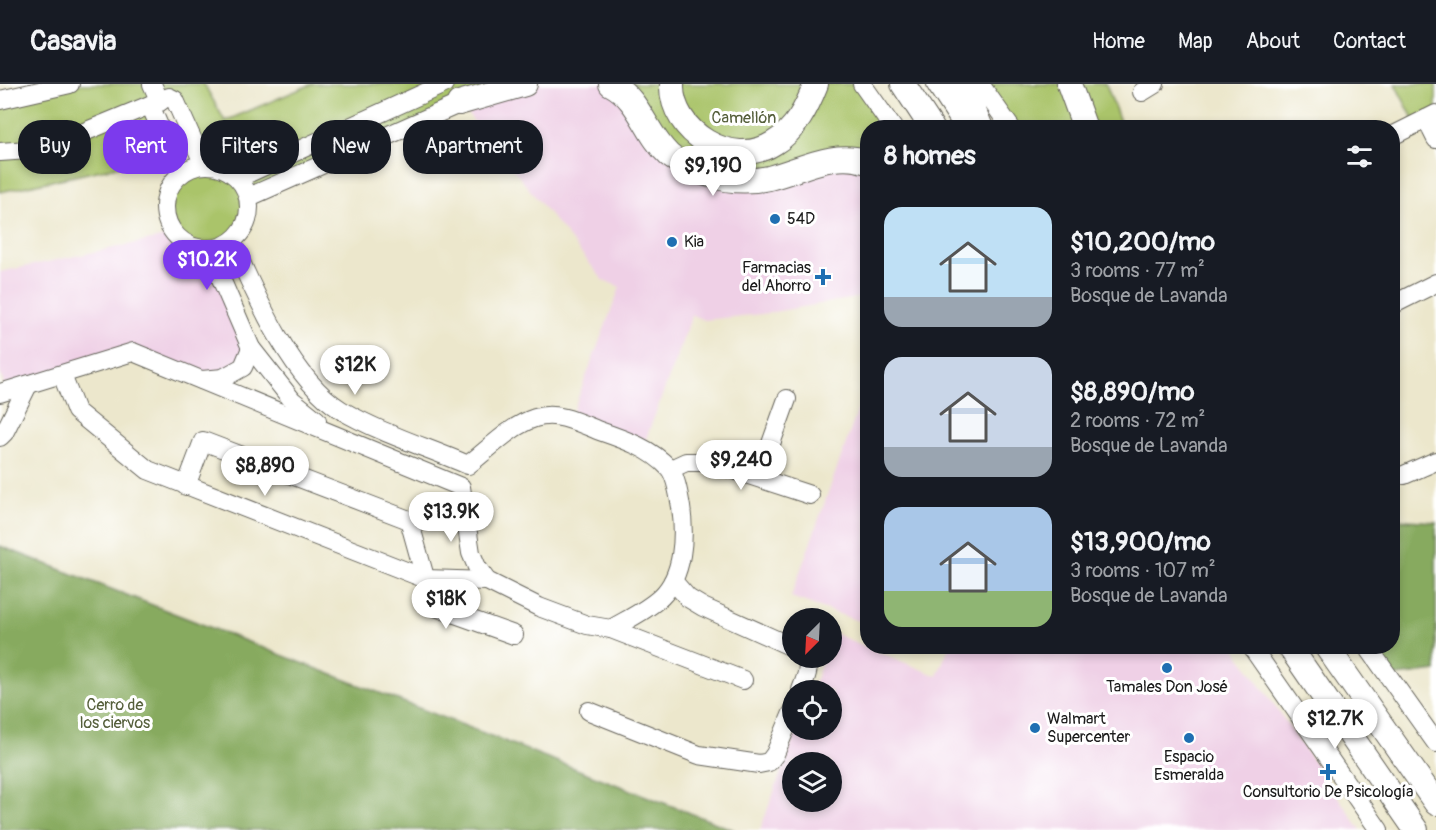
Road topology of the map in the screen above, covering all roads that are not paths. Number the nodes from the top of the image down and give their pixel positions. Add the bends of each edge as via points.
1 (68, 84) edge
2 (152, 84) edge
3 (444, 84) edge
4 (505, 84) edge
5 (525, 84) edge
6 (611, 84) edge
7 (672, 84) edge
8 (816, 84) edge
9 (862, 84) edge
10 (903, 84) edge
11 (939, 84) edge
12 (963, 84) edge
13 (980, 84) edge
14 (1069, 84) edge
15 (0, 100) edge
16 (459, 103) junction
17 (161, 107) junction
18 (1431, 116) edge
19 (163, 120) edge
20 (887, 120) edge
21 (927, 120) edge
22 (963, 120) edge
23 (978, 120) edge
24 (1005, 120) edge
25 (1082, 120) edge
26 (1400, 132) edge
27 (1436, 139) edge
28 (0, 152) edge
29 (200, 157) edge
30 (860, 160) edge
31 (180, 174) edge
32 (233, 174) edge
33 (238, 178) junction
34 (249, 197) junction
35 (232, 242) junction
36 (209, 251) junction
37 (1436, 282) edge
38 (1400, 302) edge
39 (249, 343) junction
40 (62, 375) junction
41 (200, 380) junction
42 (28, 385) junction
43 (0, 393) edge
44 (787, 399) dead end
45 (335, 434) junction
46 (0, 437) edge
47 (450, 457) junction
48 (1436, 460) edge
49 (671, 469) junction
50 (1404, 476) dead end
51 (759, 477) junction
52 (441, 478) junction
53 (186, 486) junction
54 (810, 495) dead end
55 (426, 579) junction
56 (487, 581) junction
57 (673, 581) junction
58 (611, 629) junction
59 (514, 635) dead end
60 (782, 643) edge
61 (1257, 654) edge
62 (1295, 654) edge
63 (1332, 654) edge
64 (1373, 654) edge
65 (743, 680) dead end
66 (589, 711) dead end
67 (782, 737) edge
68 (1436, 743) edge
69 (1436, 803) edge
70 (1379, 830) edge
71 (1416, 830) edge

1 - 15 street
2 - 17 street
3 - 33 street
4 - 16 street
5 - 16 main road
6 - 30 main road via 629,99 669,155 710,175 737,181 766,179 831,159
7 - 8 main road via 675,107 692,132 717,146 746,153 773,144 790,131
9 - 20 street
10 - 21 main road
11 - 22 main road
12 - 23 main road
13 - 24 street
14 - 25 main road
16 - 34 street
17 - 19 street
17 - 28 street via 43,148
17 - 29 street via 194,144
18 - 26 street
18 - 27 street
31 - 36 street via 165,196 168,224 185,244
32 - 33 street
33 - 34 street
34 - 35 street via 249,218
35 - 36 street
35 - 47 street via 286,351 316,390 340,409
36 - 39 street
37 - 38 street
39 - 41 street via 243,367 223,378
39 - 45 street via 292,400
40 - 41 street via 132,352
40 - 42 street
40 - 53 street via 76,411 148,470
41 - 45 street
42 - 43 street
42 - 46 street
44 - 51 street
45 - 52 street
47 - 49 street via 468,465 512,430 535,418 550,416 570,419 642,447
47 - 52 street
48 - 50 street
49 - 51 street via 686,462 708,462
49 - 57 street via 684,525
51 - 54 street
52 - 56 street via 461,487 471,554
53 - 55 street
53 - 55 street via 203,441 409,520
55 - 56 street
55 - 59 street via 433,606
56 - 58 street via 539,607 587,625
57 - 58 street via 661,597
57 - 60 street via 703,607
58 - 65 street
61 - 70 street
62 - 71 main road
63 - 69 main road
64 - 68 street
66 - 67 street via 699,754 759,764 769,762

